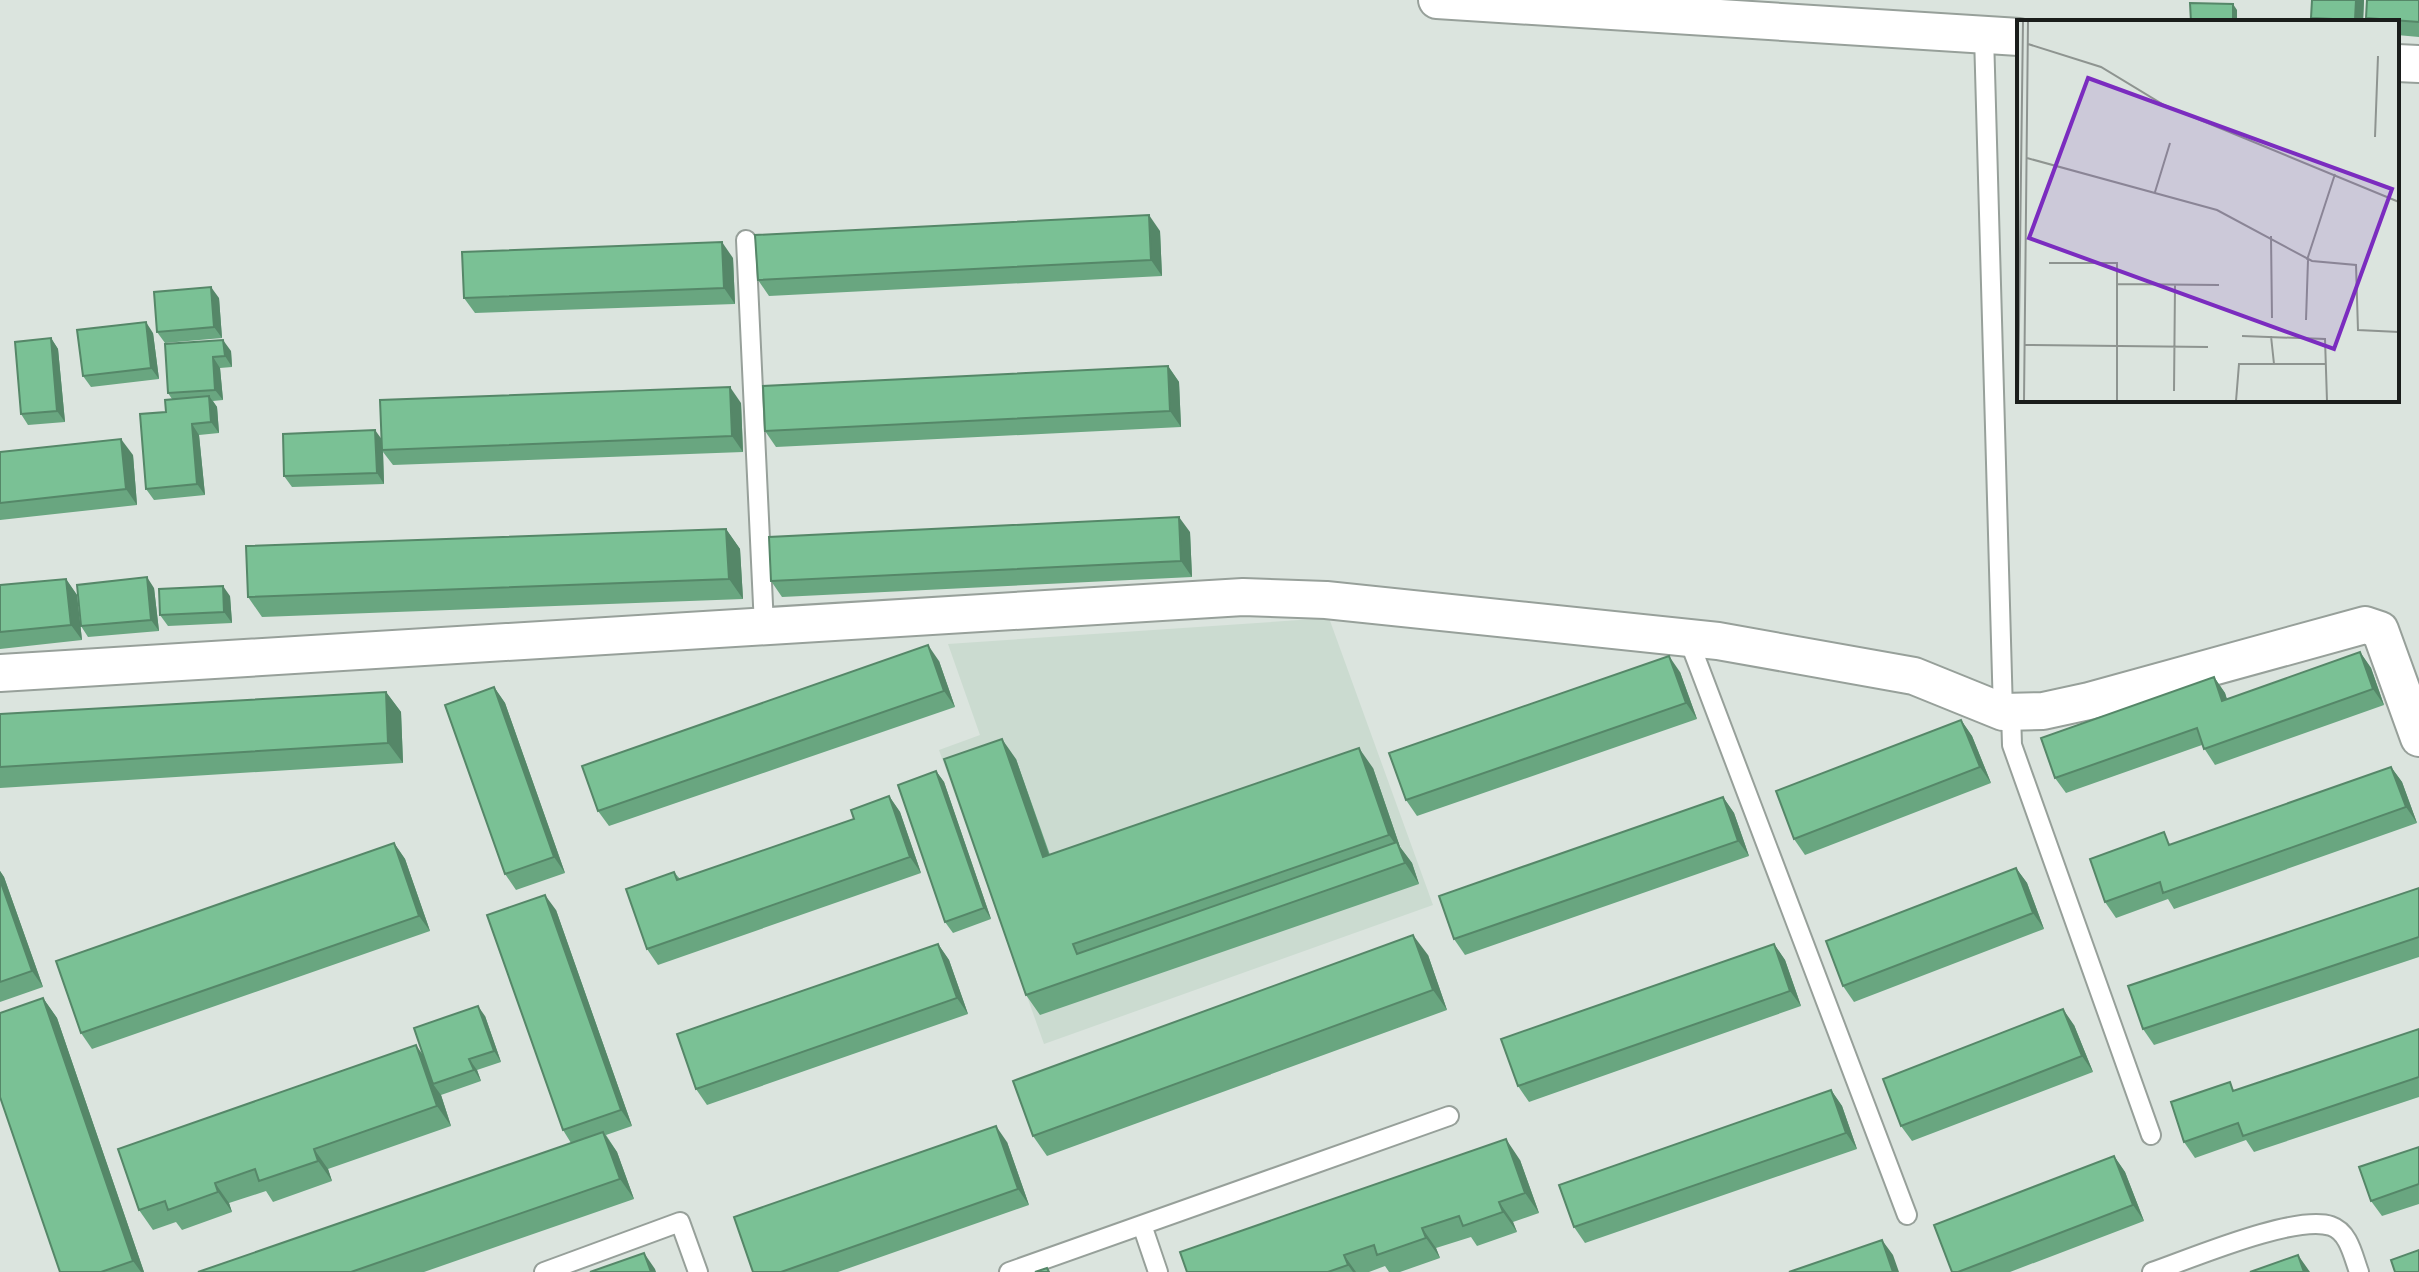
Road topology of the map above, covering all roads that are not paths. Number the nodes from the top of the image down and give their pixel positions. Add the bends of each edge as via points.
1 (1437, 0) edge
2 (1984, 35) junction
3 (2017, 37) edge
4 (2399, 63) edge
5 (2419, 64) edge
6 (746, 240) dead end
7 (764, 626) junction
8 (1688, 638) junction
9 (0, 673) edge
10 (2007, 712) junction
11 (2419, 738) edge
12 (1449, 1116) dead end
13 (2151, 1135) dead end
14 (1907, 1215) dead end
15 (1142, 1225) junction
16 (544, 1272) edge
17 (698, 1272) edge
18 (1009, 1272) edge
19 (1158, 1272) edge
20 (2152, 1272) edge
21 (2359, 1272) edge

1 - 2 street
2 - 3 street
2 - 10 lane
4 - 5 street
6 - 7 lane
7 - 8 street via 1243,597 1326,600
7 - 9 street
8 - 10 street via 1914,676
8 - 14 lane
10 - 11 street via 2089,701 2365,625 2380,630 2388,646
10 - 13 lane via 2012,745
12 - 15 lane
15 - 18 lane
15 - 19 lane
16 - 17 lane via 680,1222
20 - 21 lane via 2268,1232 2304,1226 2331,1226 2346,1237

